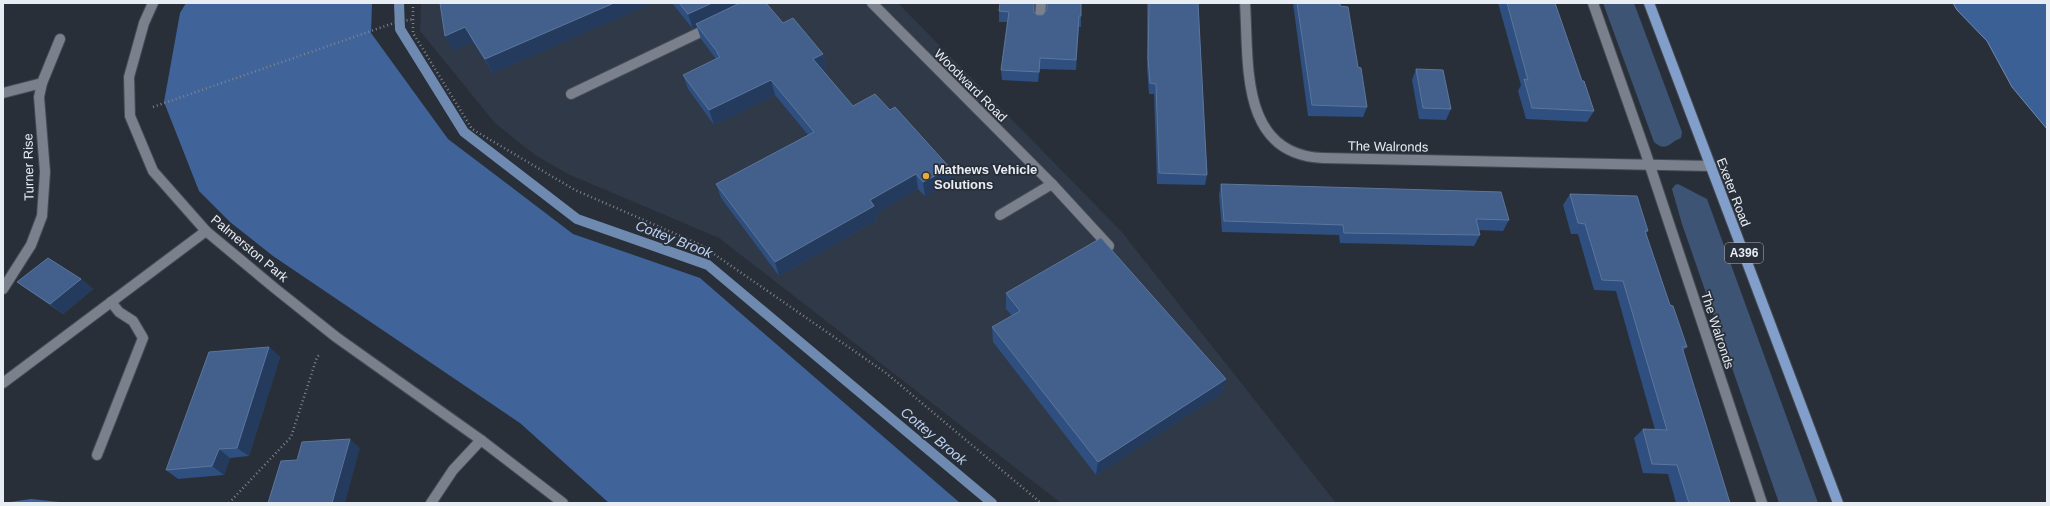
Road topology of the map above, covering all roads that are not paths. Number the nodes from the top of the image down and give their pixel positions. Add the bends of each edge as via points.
1 (153, 3) edge
2 (872, 3) edge
3 (1041, 3) edge
4 (1245, 3) edge
5 (1592, 3) edge
6 (1649, 3) edge
7 (1040, 20) edge
8 (719, 23) edge
9 (60, 39) dead end
10 (42, 83) junction
11 (3, 92) edge
12 (571, 94) dead end
13 (1649, 165) junction
14 (1711, 166) junction
15 (1052, 184) junction
16 (1000, 215) dead end
17 (206, 231) junction
18 (1109, 246) edge
19 (3, 289) edge
20 (111, 302) junction
21 (3, 383) edge
22 (481, 440) junction
23 (97, 454) dead end
24 (431, 503) edge
25 (563, 503) edge
26 (1762, 503) edge
27 (1838, 503) edge

1 - 17 street, Palmerston Park via 144,22 129,77 130,116 153,171
2 - 15 street, Woodward Road
3 - 7 street
4 - 13 street, The Walronds via 1251,93 1265,131 1282,148 1302,155 1346,158
5 - 13 street, The Walronds
6 - 14 main road, Exeter Road / A396
8 - 12 street
9 - 10 street, Turner Rise
10 - 11 street
10 - 19 street, Turner Rise via 39,97 45,182 42,217 32,243
13 - 14 street, The Walronds
13 - 26 street, The Walronds
14 - 27 main road, Exeter Road / A396
15 - 16 street
15 - 18 street, Woodward Road
17 - 20 street
17 - 22 street, Palmerston Park via 336,337
20 - 21 street
20 - 23 street via 133,321 143,338
22 - 24 street via 463,457
22 - 25 street, Palmerston Park

